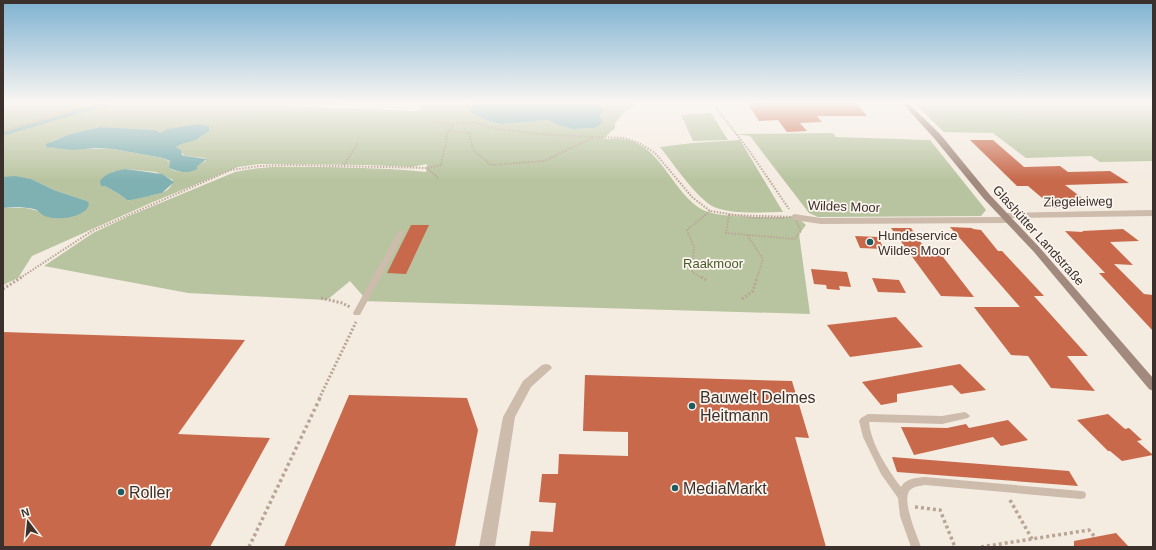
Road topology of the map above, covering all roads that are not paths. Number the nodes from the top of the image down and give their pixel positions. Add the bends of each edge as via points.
1 (930, 129) edge
2 (1153, 213) edge
3 (794, 217) road end
4 (1006, 218) junction
5 (401, 232) dead end
6 (357, 313) road end
7 (546, 368) dead end
8 (1153, 386) edge
9 (965, 416) dead end
10 (1081, 494) dead end
11 (902, 501) junction
12 (487, 547) edge
13 (916, 547) edge

1 - 4 street, Glashütter Landstraße
2 - 4 street, Ziegeleiweg
3 - 4 street, Wildes Moor via 821,221
4 - 8 street, Glashütter Landstraße via 1037,250
5 - 6 lane
7 - 12 street via 527,384 509,417
9 - 11 lane via 942,420 868,418 864,421 879,460
10 - 11 lane via 920,481 905,486
11 - 13 lane

